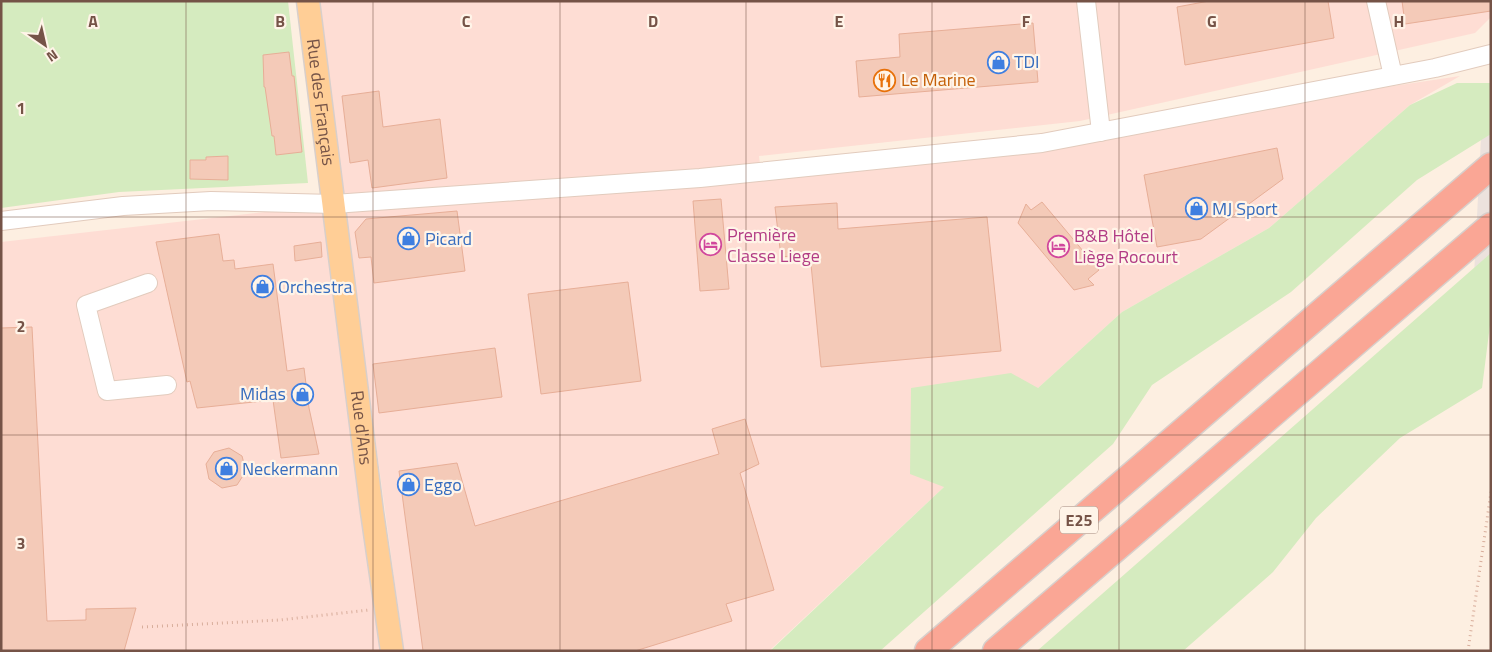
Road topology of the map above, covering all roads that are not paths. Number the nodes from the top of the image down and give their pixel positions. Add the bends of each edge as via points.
1 (308, 1) edge
2 (1086, 1) edge
3 (1376, 1) edge
4 (1491, 54) edge
5 (1393, 76) junction
6 (1101, 132) junction
7 (1485, 170) edge
8 (334, 204) junction
9 (1, 221) edge
10 (1484, 232) edge
11 (148, 283) dead end
12 (167, 385) dead end
13 (392, 651) edge
14 (928, 651) edge
15 (996, 651) edge

1 - 8 main road, Rue des Français
2 - 6 street
3 - 5 street
4 - 5 street
5 - 6 street
6 - 8 street via 1042,143 700,178
7 - 14 highway, E25
8 - 9 street via 211,201 123,206
8 - 13 main road, Rue d'Ans
10 - 15 highway, E25
11 - 12 street via 86,305 107,391

